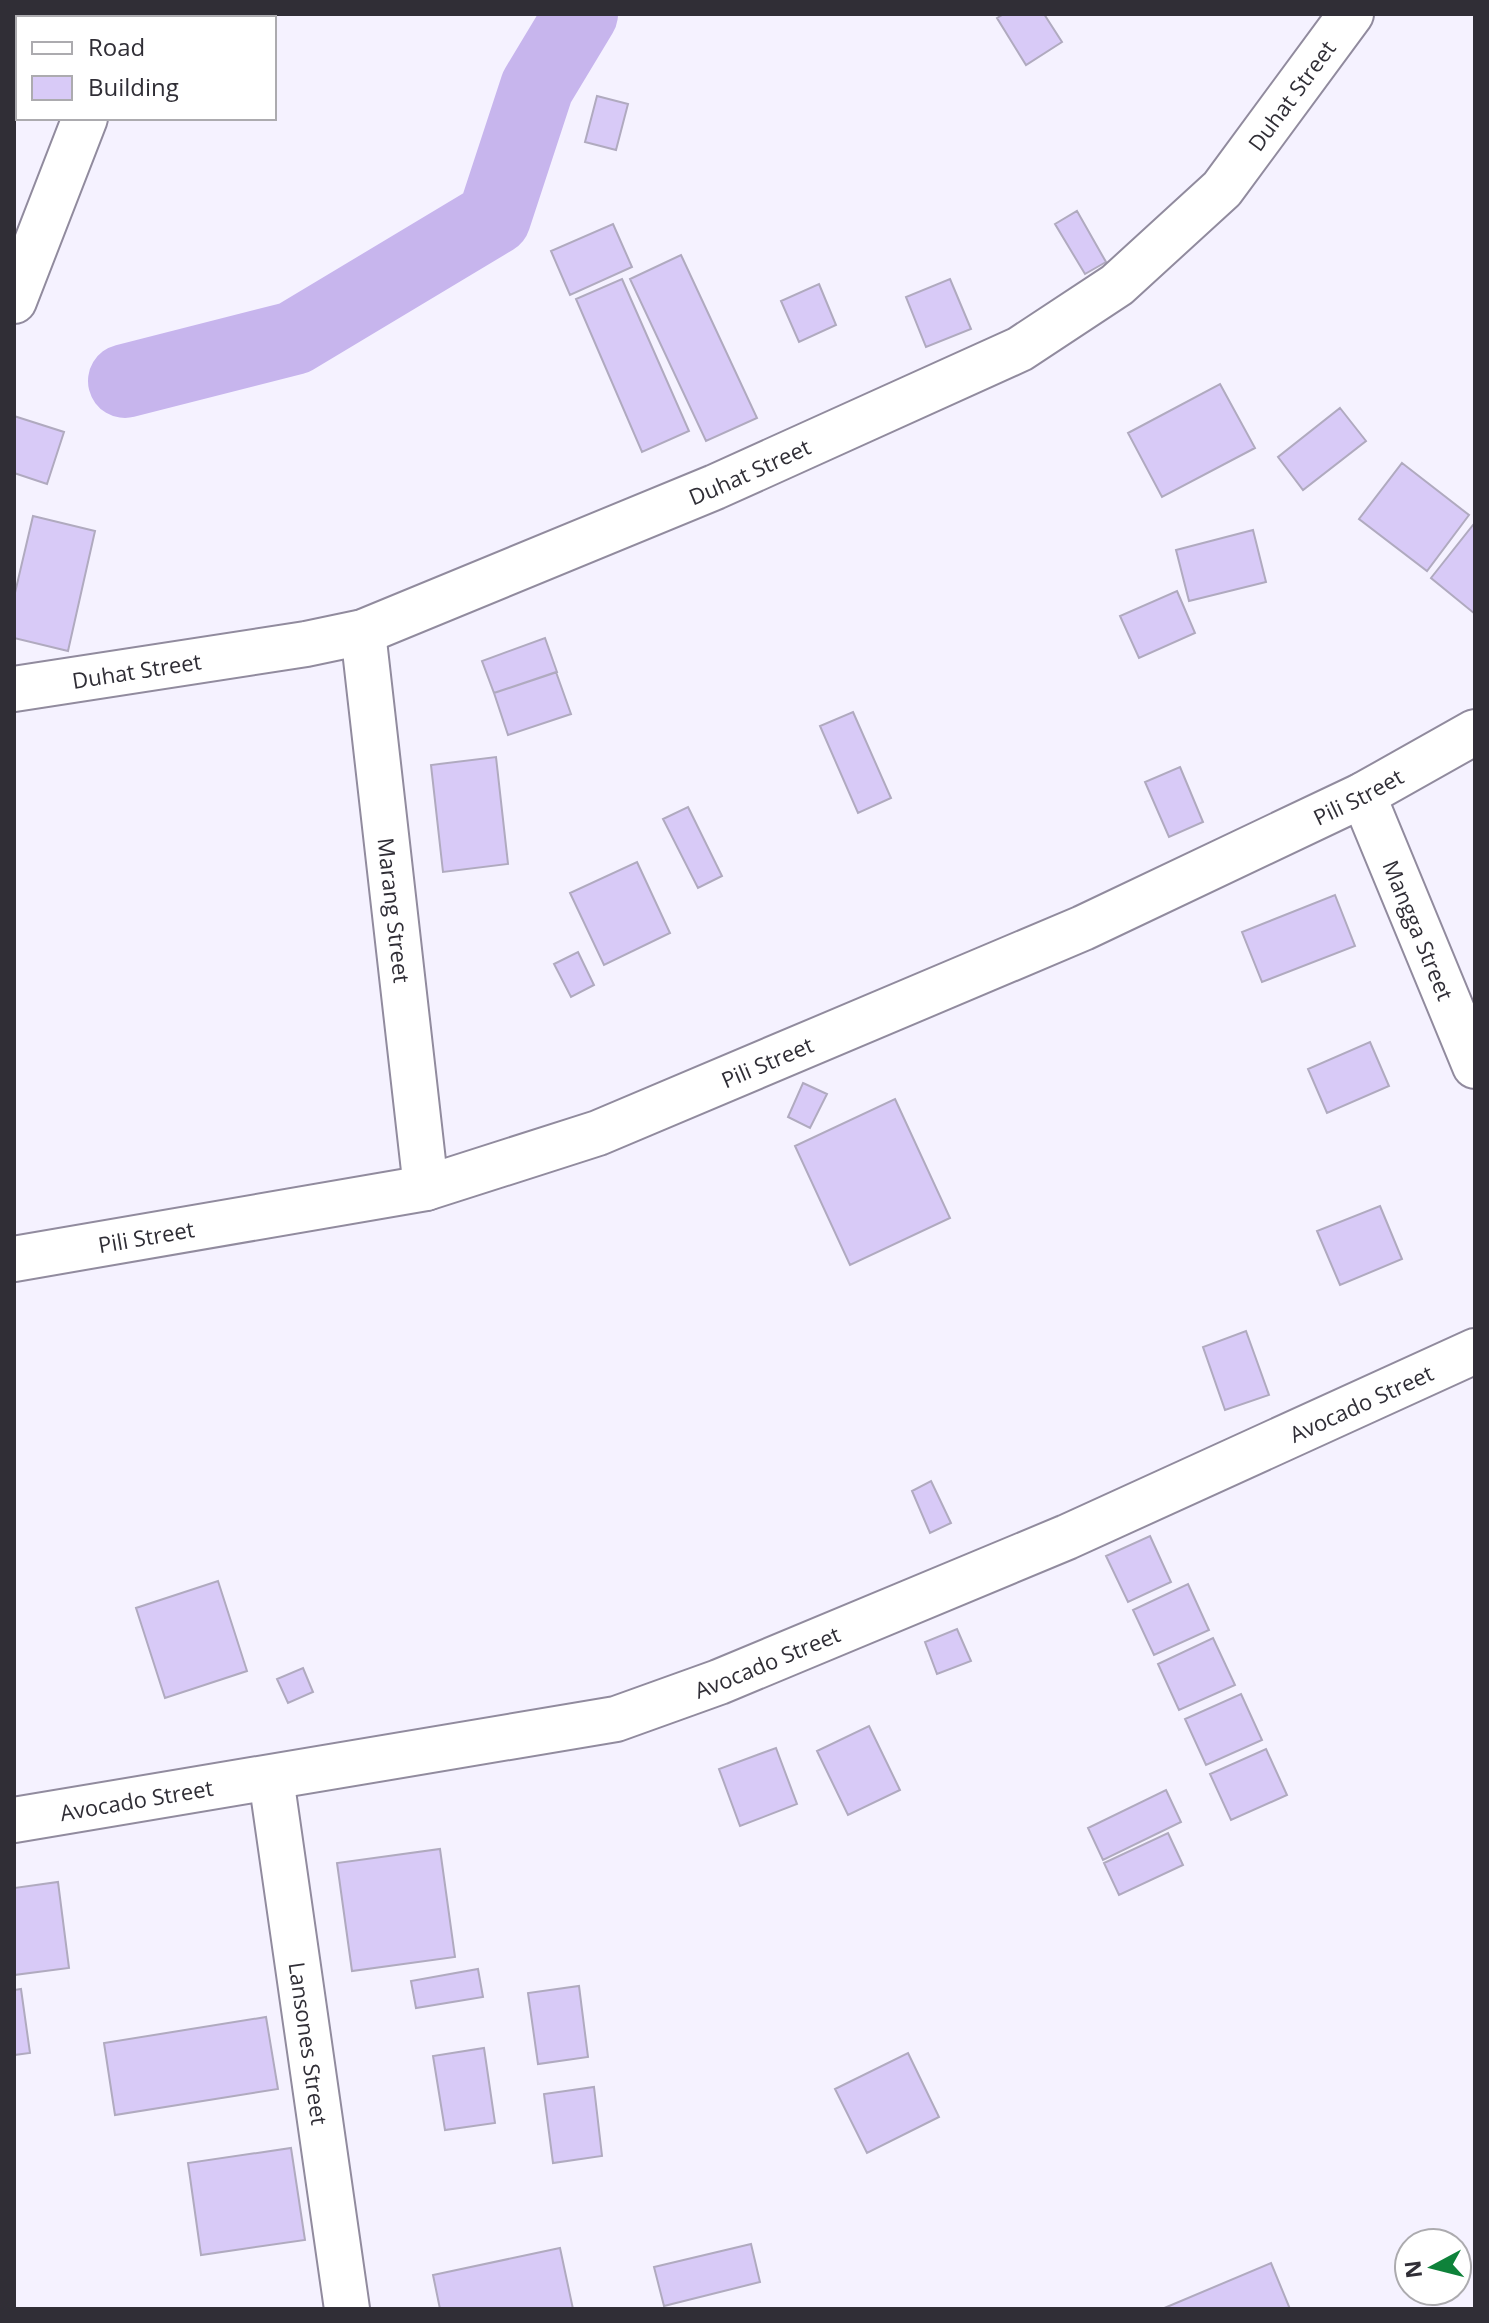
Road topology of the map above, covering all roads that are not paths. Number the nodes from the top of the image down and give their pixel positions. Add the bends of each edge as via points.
1 (1351, 14) edge
2 (84, 120) edge
3 (14, 301) edge
4 (363, 632) junction
5 (14, 689) edge
6 (1475, 732) edge
7 (1363, 795) junction
8 (1475, 1066) edge
9 (426, 1188) junction
10 (14, 1259) edge
11 (1475, 1351) edge
12 (271, 1778) junction
13 (14, 1820) edge
14 (347, 2309) edge

1 - 4 street, Duhat Street via 1222,189 1117,285 1020,349 715,487
2 - 3 street
4 - 5 street, Duhat Street
4 - 9 street, Marang Street
6 - 7 street, Pili Street
7 - 8 street, Mangga Street
7 - 9 street, Pili Street via 1083,928 598,1133
9 - 10 street, Pili Street
11 - 12 street, Avocado Street via 1067,1537 631,1714
12 - 13 street, Avocado Street
12 - 14 street, Lansones Street

